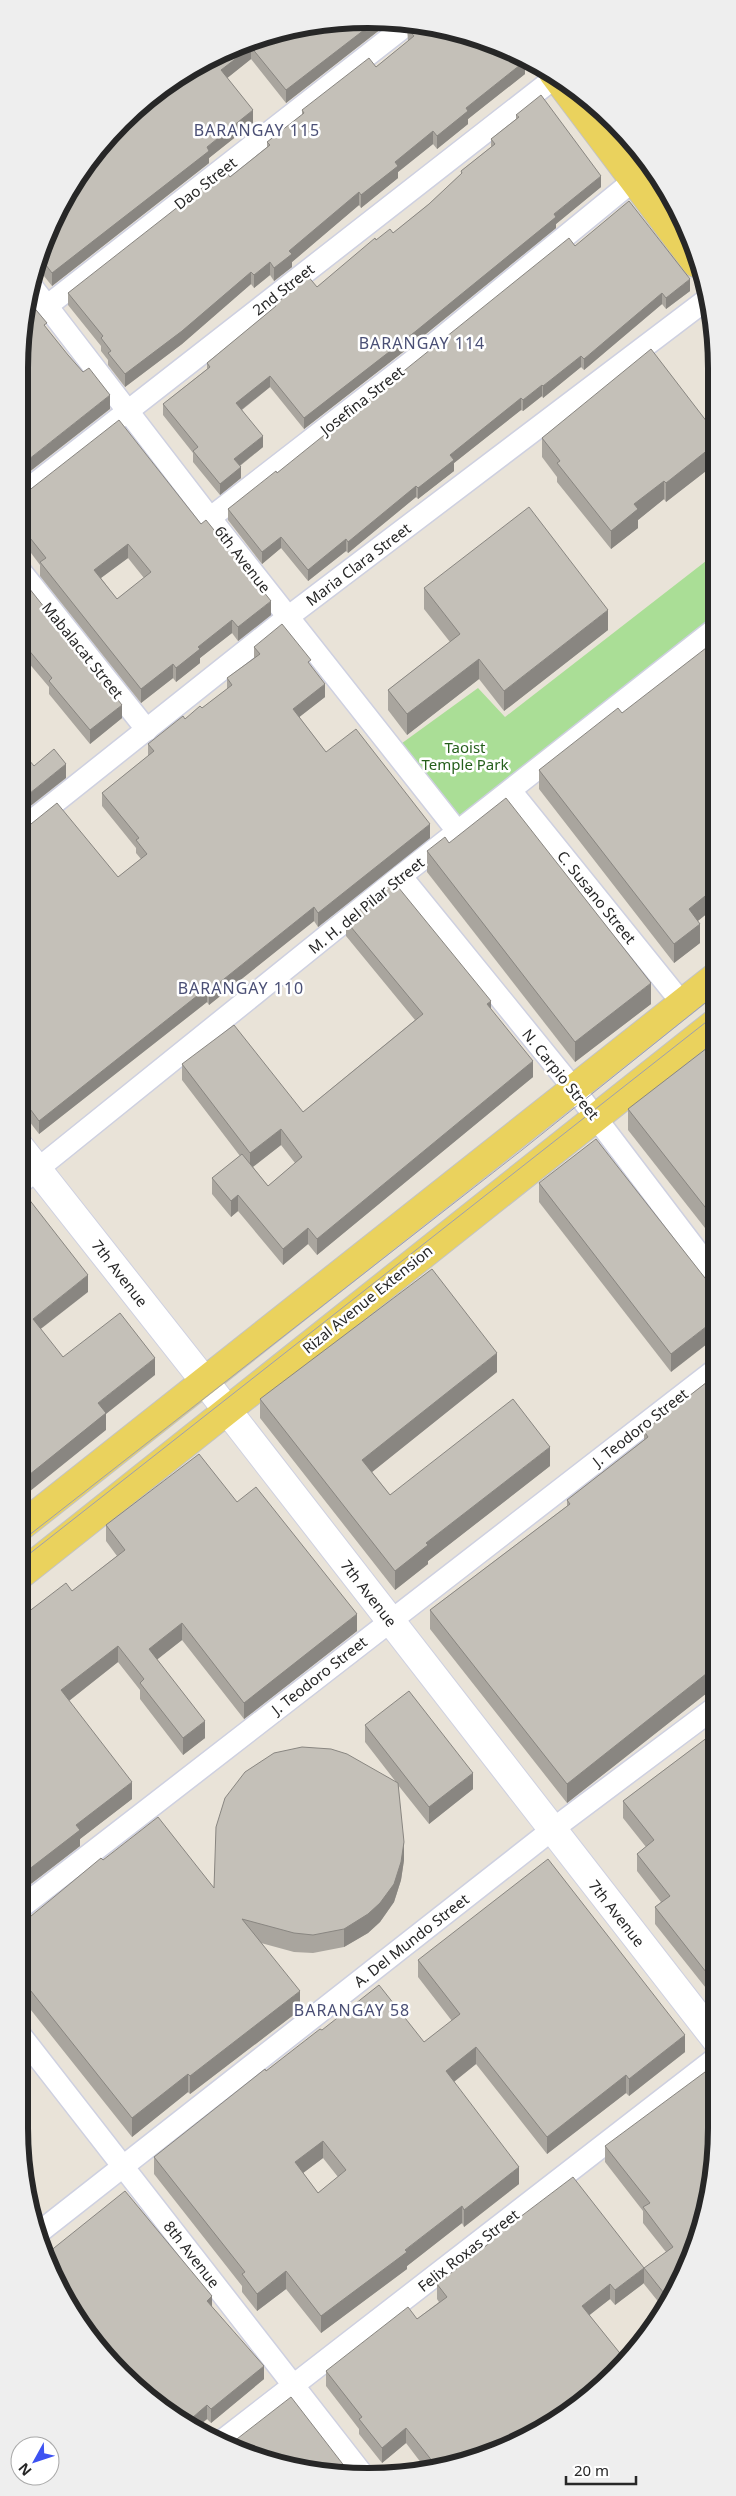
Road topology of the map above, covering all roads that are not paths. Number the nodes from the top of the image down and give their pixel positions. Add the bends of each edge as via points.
1 (401, 29) edge
2 (548, 79) edge
3 (554, 83) edge
4 (628, 185) tunnel mouth
5 (688, 253) edge
6 (36, 292) edge
7 (702, 303) dead end
8 (47, 306) junction
9 (128, 411) junction
10 (28, 489) edge
11 (210, 518) junction
12 (28, 580) edge
13 (288, 617) junction
14 (708, 635) edge
15 (147, 730) junction
16 (511, 792) junction
17 (28, 825) edge
18 (458, 832) junction
19 (400, 876) junction
20 (708, 983) edge
21 (682, 1003) junction
22 (708, 1035) edge
23 (574, 1089) junction
24 (596, 1117) junction
25 (28, 1176) edge
26 (708, 1265) edge
27 (708, 1375) edge
28 (206, 1382) junction
29 (228, 1412) junction
30 (28, 1521) edge
31 (28, 1569) edge
32 (390, 1620) junction
33 (708, 1712) edge
34 (553, 1830) junction
35 (28, 1903) edge
36 (708, 2029) edge
37 (28, 2044) edge
38 (708, 2064) edge
39 (124, 2166) junction
40 (43, 2229) edge
41 (294, 2386) junction
42 (226, 2437) edge
43 (358, 2468) edge

1 - 8 street, Dao Street
2 - 9 street, 2nd Street
3 - 5 main road
4 - 11 street, Josefina Street via 424,352
6 - 8 street, 6th Avenue
7 - 13 street, Maria Clara Street
8 - 9 street, 6th Avenue
9 - 10 street, 2nd Street
9 - 11 street, 6th Avenue
11 - 13 street, 6th Avenue
12 - 15 street, Mabalacat Street
13 - 15 street, Maria Clara Street
13 - 18 street, 6th Avenue
14 - 16 street, M. H. del Pilar Street
15 - 17 street, Maria Clara Street
16 - 18 street, M. H. del Pilar Street
16 - 21 street, C. Susano Street
18 - 19 street, M. H. del Pilar Street
19 - 23 street, N. Carpio Street
19 - 25 street, M. H. del Pilar Street
20 - 21 main road
21 - 23 main road
22 - 24 main road, Rizal Avenue Extension
23 - 24 street, N. Carpio Street
23 - 28 main road
24 - 26 street, N. Carpio Street
24 - 29 main road, Rizal Avenue Extension
25 - 28 street, 7th Avenue
27 - 32 street, J. Teodoro Street
28 - 29 street, 7th Avenue
28 - 30 main road
29 - 31 main road, Rizal Avenue Extension
29 - 32 street, 7th Avenue
32 - 34 street, 7th Avenue
32 - 35 street, J. Teodoro Street
33 - 34 street, A. Del Mundo Street
34 - 36 street, 7th Avenue
34 - 39 street, A. Del Mundo Street
37 - 39 street, 8th Avenue
38 - 41 street, Felix Roxas Street
39 - 40 street, A. Del Mundo Street
39 - 41 street, 8th Avenue
41 - 42 street, Felix Roxas Street
41 - 43 street, 8th Avenue

